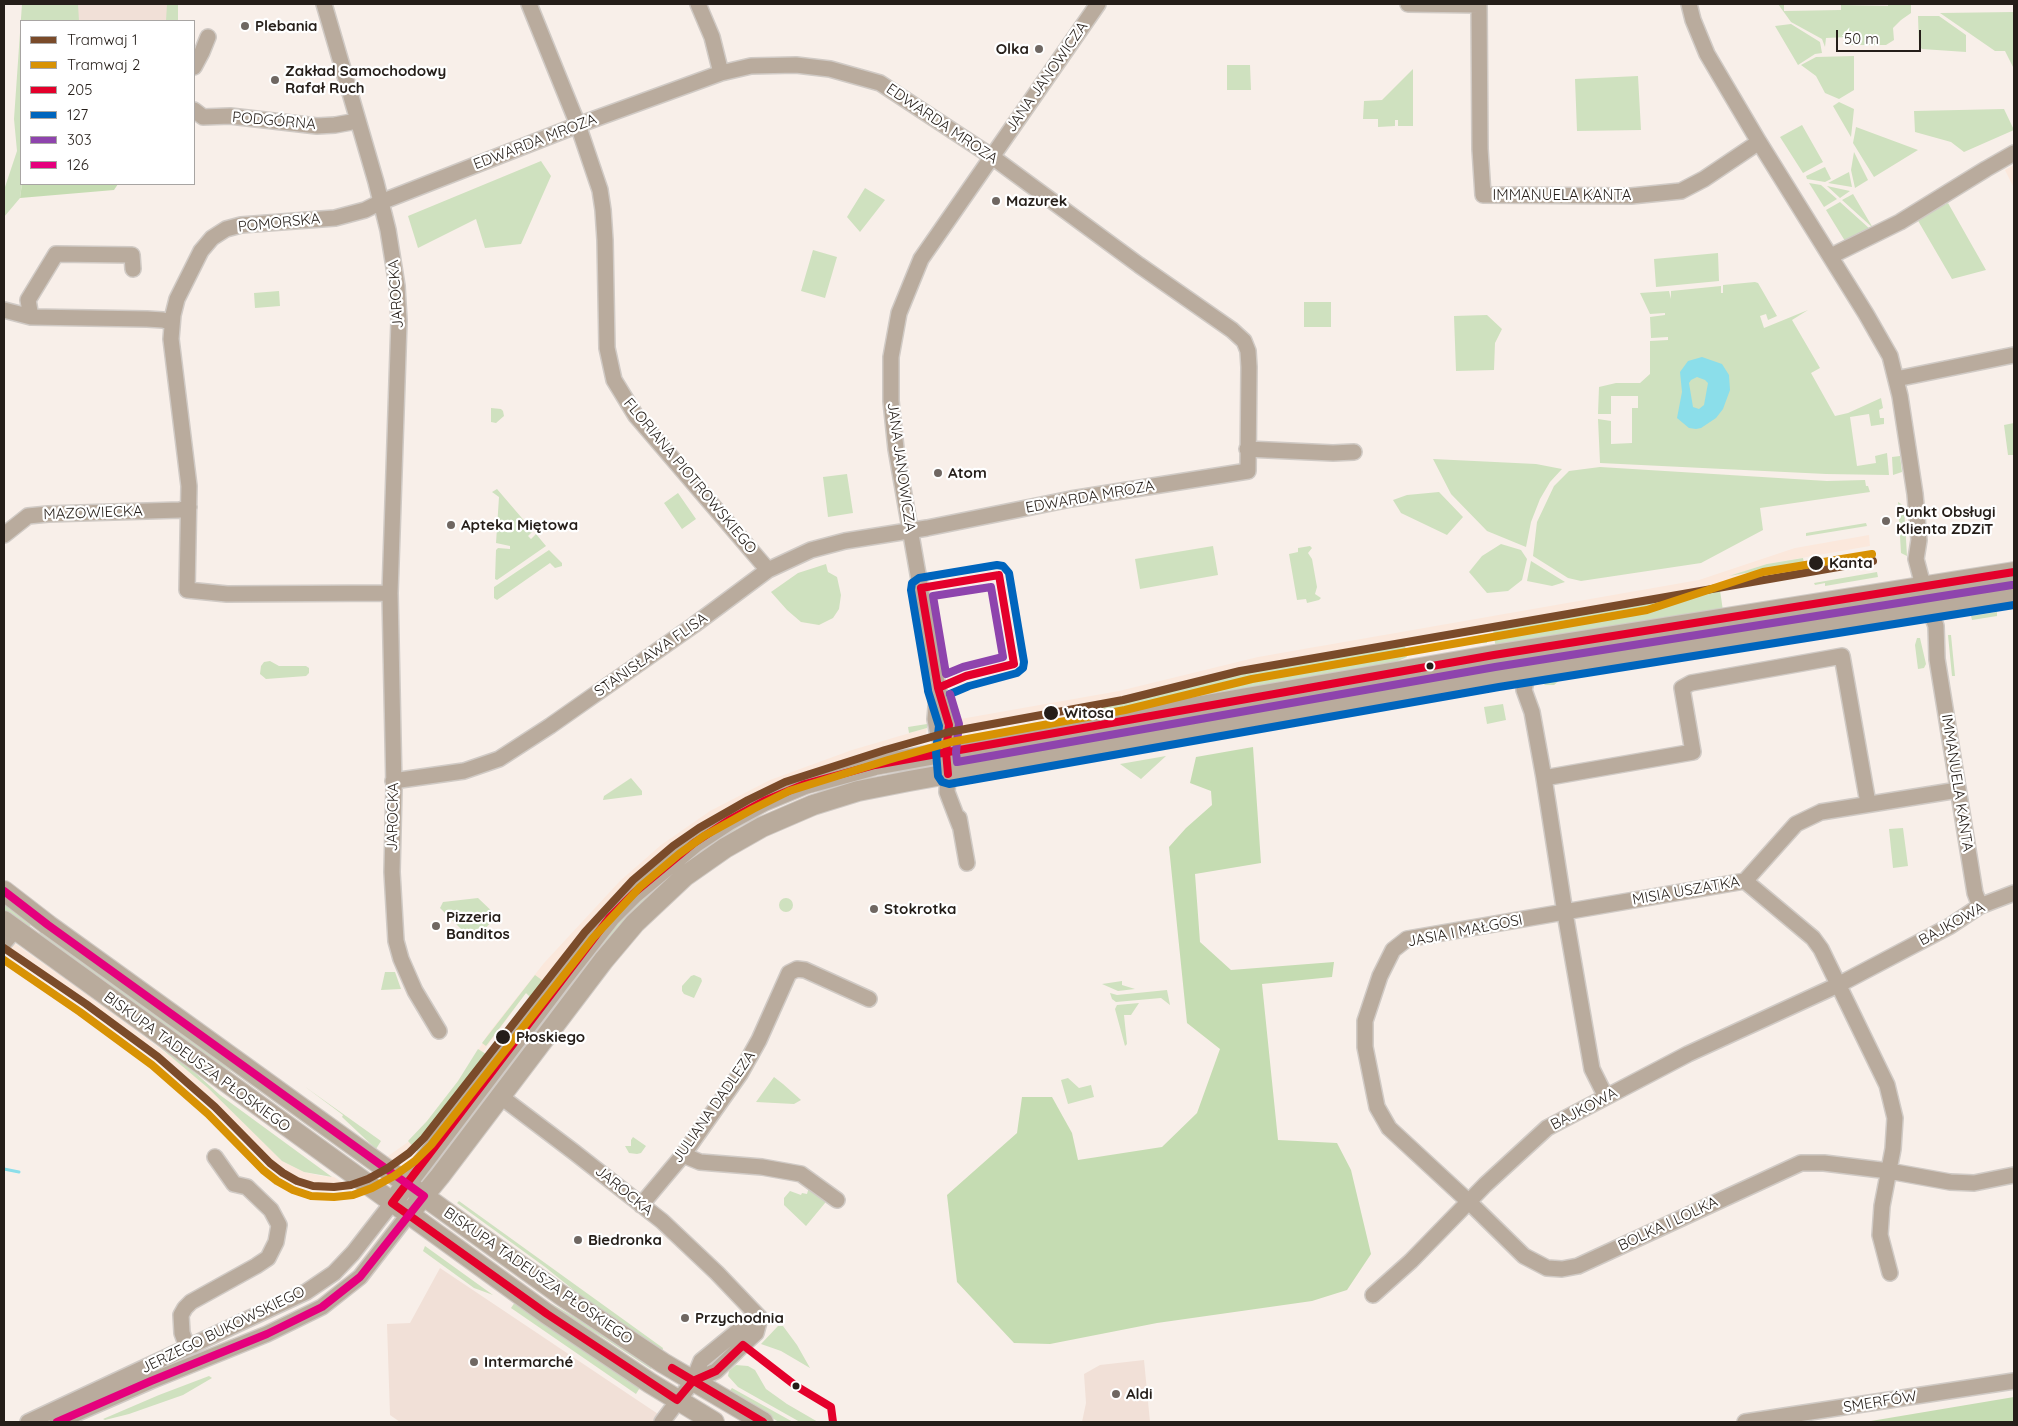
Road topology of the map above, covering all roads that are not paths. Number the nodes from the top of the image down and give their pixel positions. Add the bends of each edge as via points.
1 (324, 4) edge
2 (529, 4) edge
3 (698, 4) edge
4 (1098, 4) edge
5 (1408, 4) edge
6 (1479, 4) edge
7 (1689, 4) edge
8 (208, 37) dead end
9 (195, 66) edge
10 (721, 72) junction
11 (195, 111) edge
12 (357, 121) junction
13 (578, 126) junction
14 (1759, 142) junction
15 (2014, 153) edge
16 (991, 156) junction
17 (381, 202) junction
18 (1831, 256) junction
19 (133, 269) dead end
20 (4, 310) edge
21 (31, 317) junction
22 (172, 323) junction
23 (2014, 355) edge
24 (1896, 379) junction
25 (1247, 449) junction
26 (1354, 452) dead end
27 (189, 507) junction
28 (910, 530) junction
29 (4, 536) edge
30 (768, 570) junction
31 (2014, 572) edge
32 (1924, 586) junction
33 (390, 593) junction
34 (2014, 595) edge
35 (1928, 608) junction
36 (1524, 650) junction
37 (1528, 672) junction
38 (946, 752) junction
39 (948, 774) junction
40 (1544, 778) junction
41 (394, 781) junction
42 (1958, 790) junction
43 (1868, 803) junction
44 (967, 863) dead end
45 (1745, 881) junction
46 (4, 891) edge
47 (2014, 893) edge
48 (1980, 906) junction
49 (1565, 913) junction
50 (7, 931) edge
51 (1838, 985) junction
52 (870, 999) dead end
53 (439, 1031) dead end
54 (500, 1096) junction
55 (1606, 1097) junction
56 (683, 1155) junction
57 (215, 1157) dead end
58 (1890, 1171) junction
59 (2014, 1175) edge
60 (406, 1184) junction
61 (424, 1196) junction
62 (837, 1200) dead end
63 (1468, 1201) junction
64 (641, 1204) junction
65 (400, 1209) junction
66 (1890, 1273) dead end
67 (1373, 1295) dead end
68 (194, 1345) junction
69 (693, 1381) junction
70 (2014, 1382) edge
71 (677, 1400) junction
72 (28, 1422) edge
73 (57, 1422) edge
74 (655, 1422) edge
75 (662, 1422) edge
76 (714, 1422) edge
77 (763, 1422) edge
78 (1745, 1422) edge

1 - 12 street, JAROCKA
2 - 13 street, FLORIANA PIOTROWSKIEGO
3 - 10 street via 712,37
4 - 16 street, JANA JANOWICZA
5 - 6 street
6 - 14 street, IMMANUELA KANTA via 1483,195 1631,196 1681,191
7 - 14 street, IMMANUELA KANTA via 1707,54
8 - 9 street
10 - 13 street, EDWARDA MROZA
10 - 16 street, EDWARDA MROZA via 751,66 796,65 830,69 880,83
11 - 12 street, PODGÓRNA via 203,117 230,116 317,126
12 - 17 street, JAROCKA
13 - 17 street, EDWARDA MROZA
13 - 30 street, FLORIANA PIOTROWSKIEGO via 600,190 603,210 607,348 614,380 636,416
14 - 18 street, IMMANUELA KANTA
15 - 18 street via 1900,222
16 - 25 street, EDWARDA MROZA via 1244,341 1249,367
16 - 28 street, JANA JANOWICZA via 921,259 899,313 891,357 891,401
17 - 22 street, POMORSKA via 335,218 226,229 201,250 176,299
17 - 33 street, JAROCKA via 395,262 399,321
18 - 24 street, IMMANUELA KANTA via 1890,356
19 - 21 street via 132,256 56,254 28,300
20 - 21 street
21 - 22 street via 147,319
22 - 27 street, POMORSKA
23 - 24 street
24 - 32 street, IMMANUELA KANTA via 1915,494 1919,540 1916,559
25 - 26 street
25 - 28 street, EDWARDA MROZA via 1248,471 1071,499
27 - 29 street, MAZOWIECKA via 28,516
27 - 33 street, POMORSKA via 187,590 228,594
28 - 30 street, STANISŁAWA FLISA via 811,550
28 - 38 street, JANA JANOWICZA via 938,688 938,735
30 - 41 street, STANISŁAWA FLISA via 499,759 464,771
31 - 32 main road
32 - 35 street, IMMANUELA KANTA
32 - 36 main road
33 - 41 street, JAROCKA
34 - 35 main road
35 - 37 main road
35 - 42 street, IMMANUELA KANTA via 1936,626 1937,659
36 - 37 street
36 - 38 main road
37 - 39 main road
37 - 40 street via 1534,688 1532,712
38 - 39 street, JANA JANOWICZA
38 - 60 main road via 875,765 805,784 729,820 694,843 610,917
39 - 44 street, JANA JANOWICZA via 957,790
39 - 54 main road via 858,791 813,805 762,827 685,876 635,923 603,961
40 - 43 street via 1693,752 1682,688 1691,683 1842,656
40 - 49 street
41 - 53 street, JAROCKA via 392,872 396,941 415,990
42 - 43 street, MISIA USZATKA
42 - 48 street, IMMANUELA KANTA
43 - 45 street, MISIA USZATKA via 1821,812 1796,824
45 - 49 street, MISIA USZATKA
45 - 51 street via 1813,938
46 - 60 main road, BISKUPA TADEUSZA PŁOSKIEGO
47 - 48 street, BAJKOWA
48 - 51 street, BAJKOWA via 1950,926
49 - 55 street via 1592,1069
49 - 63 street, JASIA I MAŁGOSI via 1407,939 1393,950 1380,976 1365,1021 1365,1047 1377,1107 1389,1128
50 - 65 main road, BISKUPA TADEUSZA PŁOSKIEGO
51 - 55 street, BAJKOWA via 1688,1054
51 - 58 street via 1887,1085 1895,1118
52 - 56 street, JULIANA DADLEZA via 805,970 789,973 759,1040
54 - 61 main road
54 - 64 street, JAROCKA
55 - 63 street, BAJKOWA via 1547,1128
56 - 62 street via 700,1162 801,1174
56 - 64 street, JULIANA DADLEZA
57 - 68 street via 234,1184 247,1187 271,1210 279,1225 276,1242 268,1258 207,1288 184,1308 181,1326 185,1341
58 - 59 street, BOLKA I LOLKA via 1974,1183
58 - 63 street, BOLKA I LOLKA via 1801,1163 1578,1266 1562,1269 1547,1268 1524,1256
58 - 66 street via 1882,1206 1880,1235
60 - 61 main road, BISKUPA TADEUSZA PŁOSKIEGO
60 - 65 main road
61 - 65 main road
61 - 69 main road, BISKUPA TADEUSZA PŁOSKIEGO via 561,1295
63 - 67 street, BAJKOWA via 1411,1261
64 - 69 street, JAROCKA via 717,1273 760,1318 756,1333 716,1371
65 - 68 street, JERZEGO BUKOWSKIEGO via 334,1273 306,1292
65 - 71 main road, BISKUPA TADEUSZA PŁOSKIEGO via 547,1314
65 - 73 street, JERZEGO BUKOWSKIEGO via 360,1277 322,1307 267,1334
68 - 72 street, JERZEGO BUKOWSKIEGO
69 - 71 street
69 - 77 main road, BISKUPA TADEUSZA PŁOSKIEGO
70 - 78 street, SMERFÓW
71 - 74 street via 659,1412
71 - 75 street
71 - 76 main road, BISKUPA TADEUSZA PŁOSKIEGO

